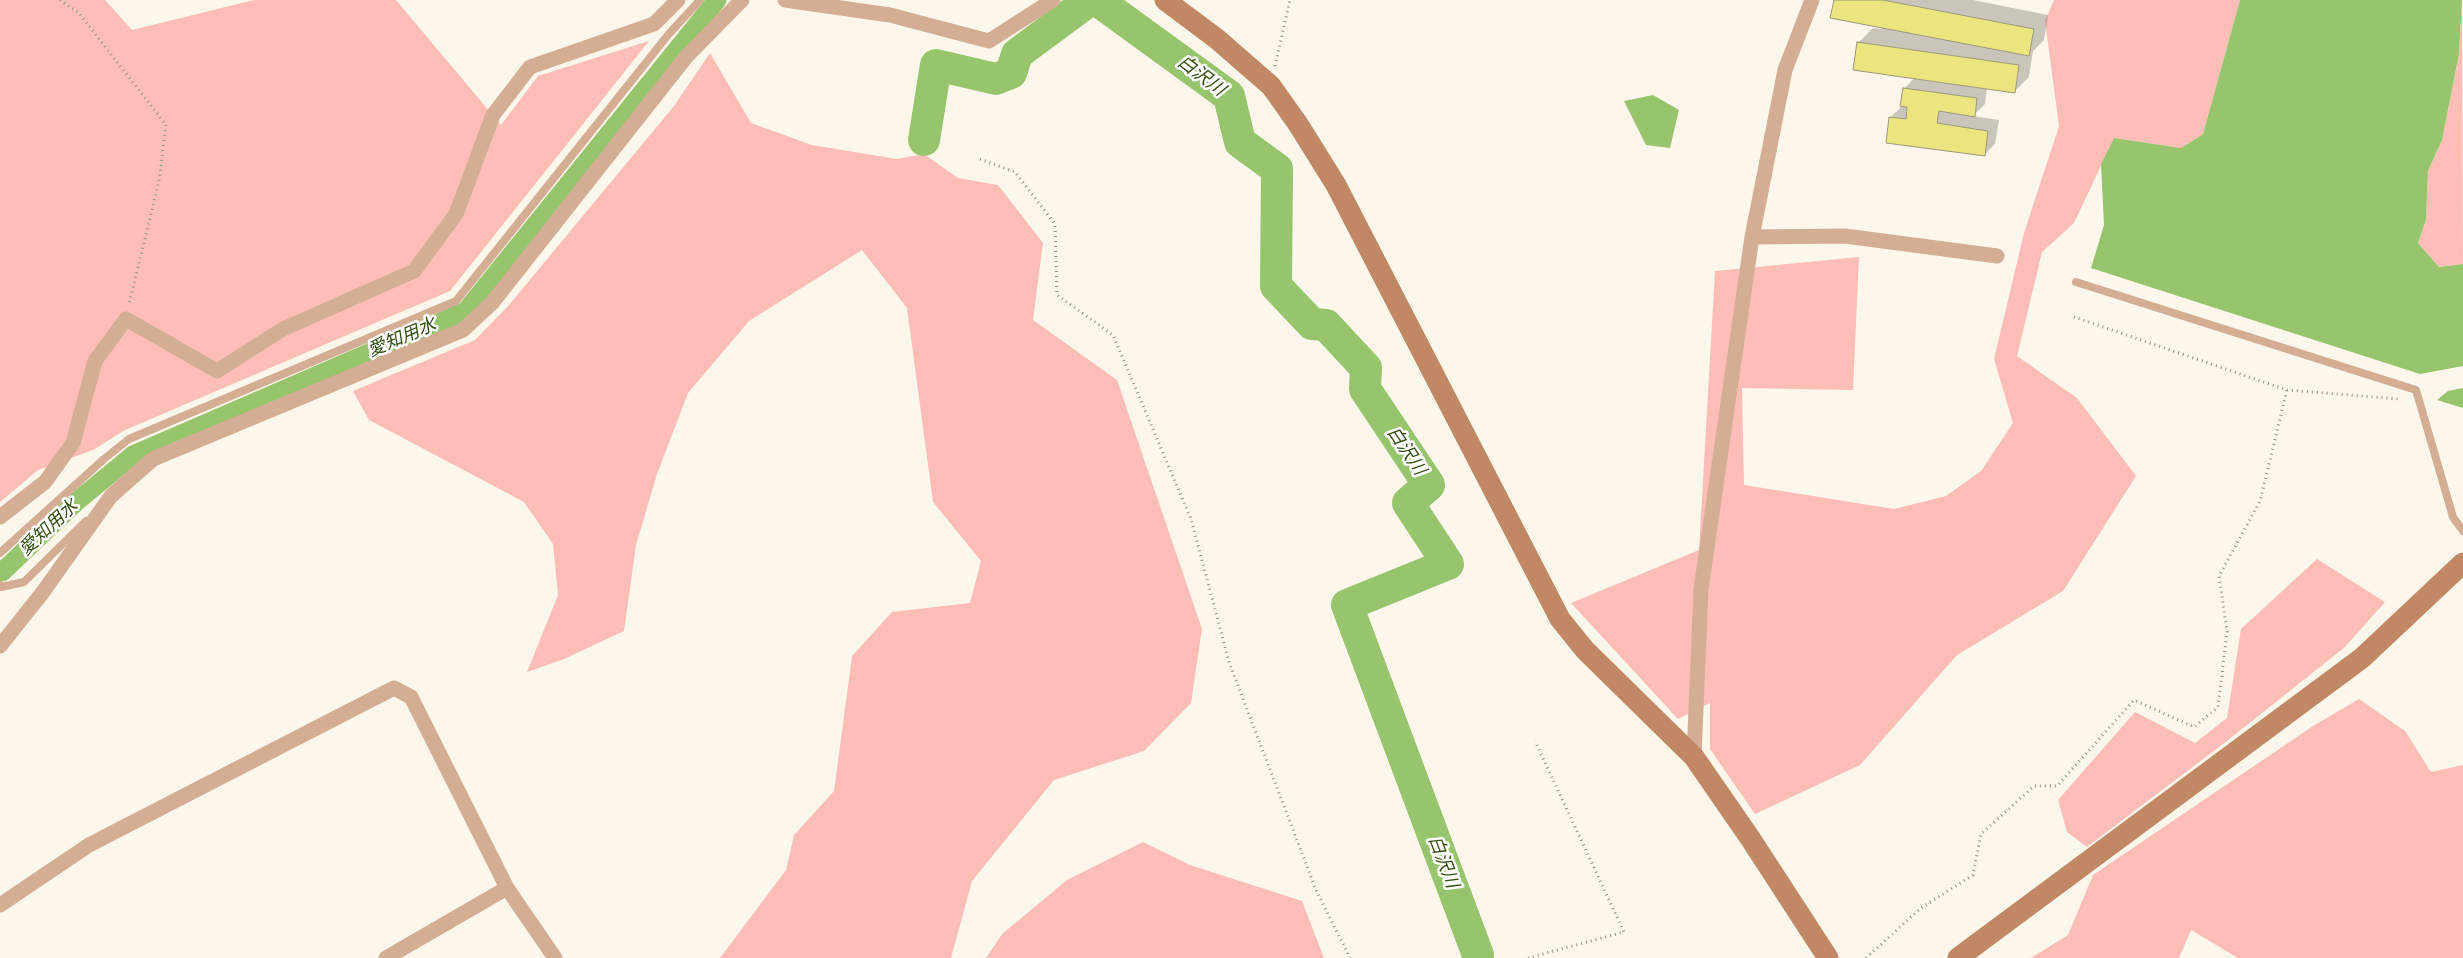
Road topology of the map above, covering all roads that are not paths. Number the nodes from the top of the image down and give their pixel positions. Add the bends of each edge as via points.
1 (678, 0) edge
2 (700, 0) edge
3 (742, 0) edge
4 (785, 0) edge
5 (884, 0) edge
6 (1054, 0) edge
7 (1165, 0) edge
8 (1812, 0) edge
9 (890, 15) junction
10 (1752, 237) junction
11 (1997, 256) dead end
12 (2076, 282) dead end
13 (111, 496) junction
14 (0, 517) edge
15 (2463, 531) edge
16 (0, 553) edge
17 (2463, 562) edge
18 (0, 586) edge
19 (0, 646) edge
20 (1694, 757) junction
21 (507, 888) junction
22 (0, 905) edge
23 (386, 958) edge
24 (555, 958) edge
25 (1828, 958) edge
26 (1958, 958) edge

1 - 14 street via 654,24 530,67 493,114 456,214 414,271 283,330 217,371 126,319 95,360 73,443 46,482
2 - 16 lane via 668,35 456,301 129,439
3 - 13 street via 686,56 492,303 463,330 154,459
4 - 9 street
5 - 9 street
6 - 9 street via 989,41
7 - 20 street via 1271,86 1298,124 1336,186 1560,620 1585,650
8 - 10 street via 1785,70
10 - 11 street via 1845,236
10 - 20 street via 1701,589
12 - 15 lane via 2416,390 2453,517
13 - 18 lane via 24,582
13 - 19 street
17 - 26 street via 2362,658
20 - 25 street
21 - 22 street via 411,697 394,688 89,845
21 - 23 street
21 - 24 street

